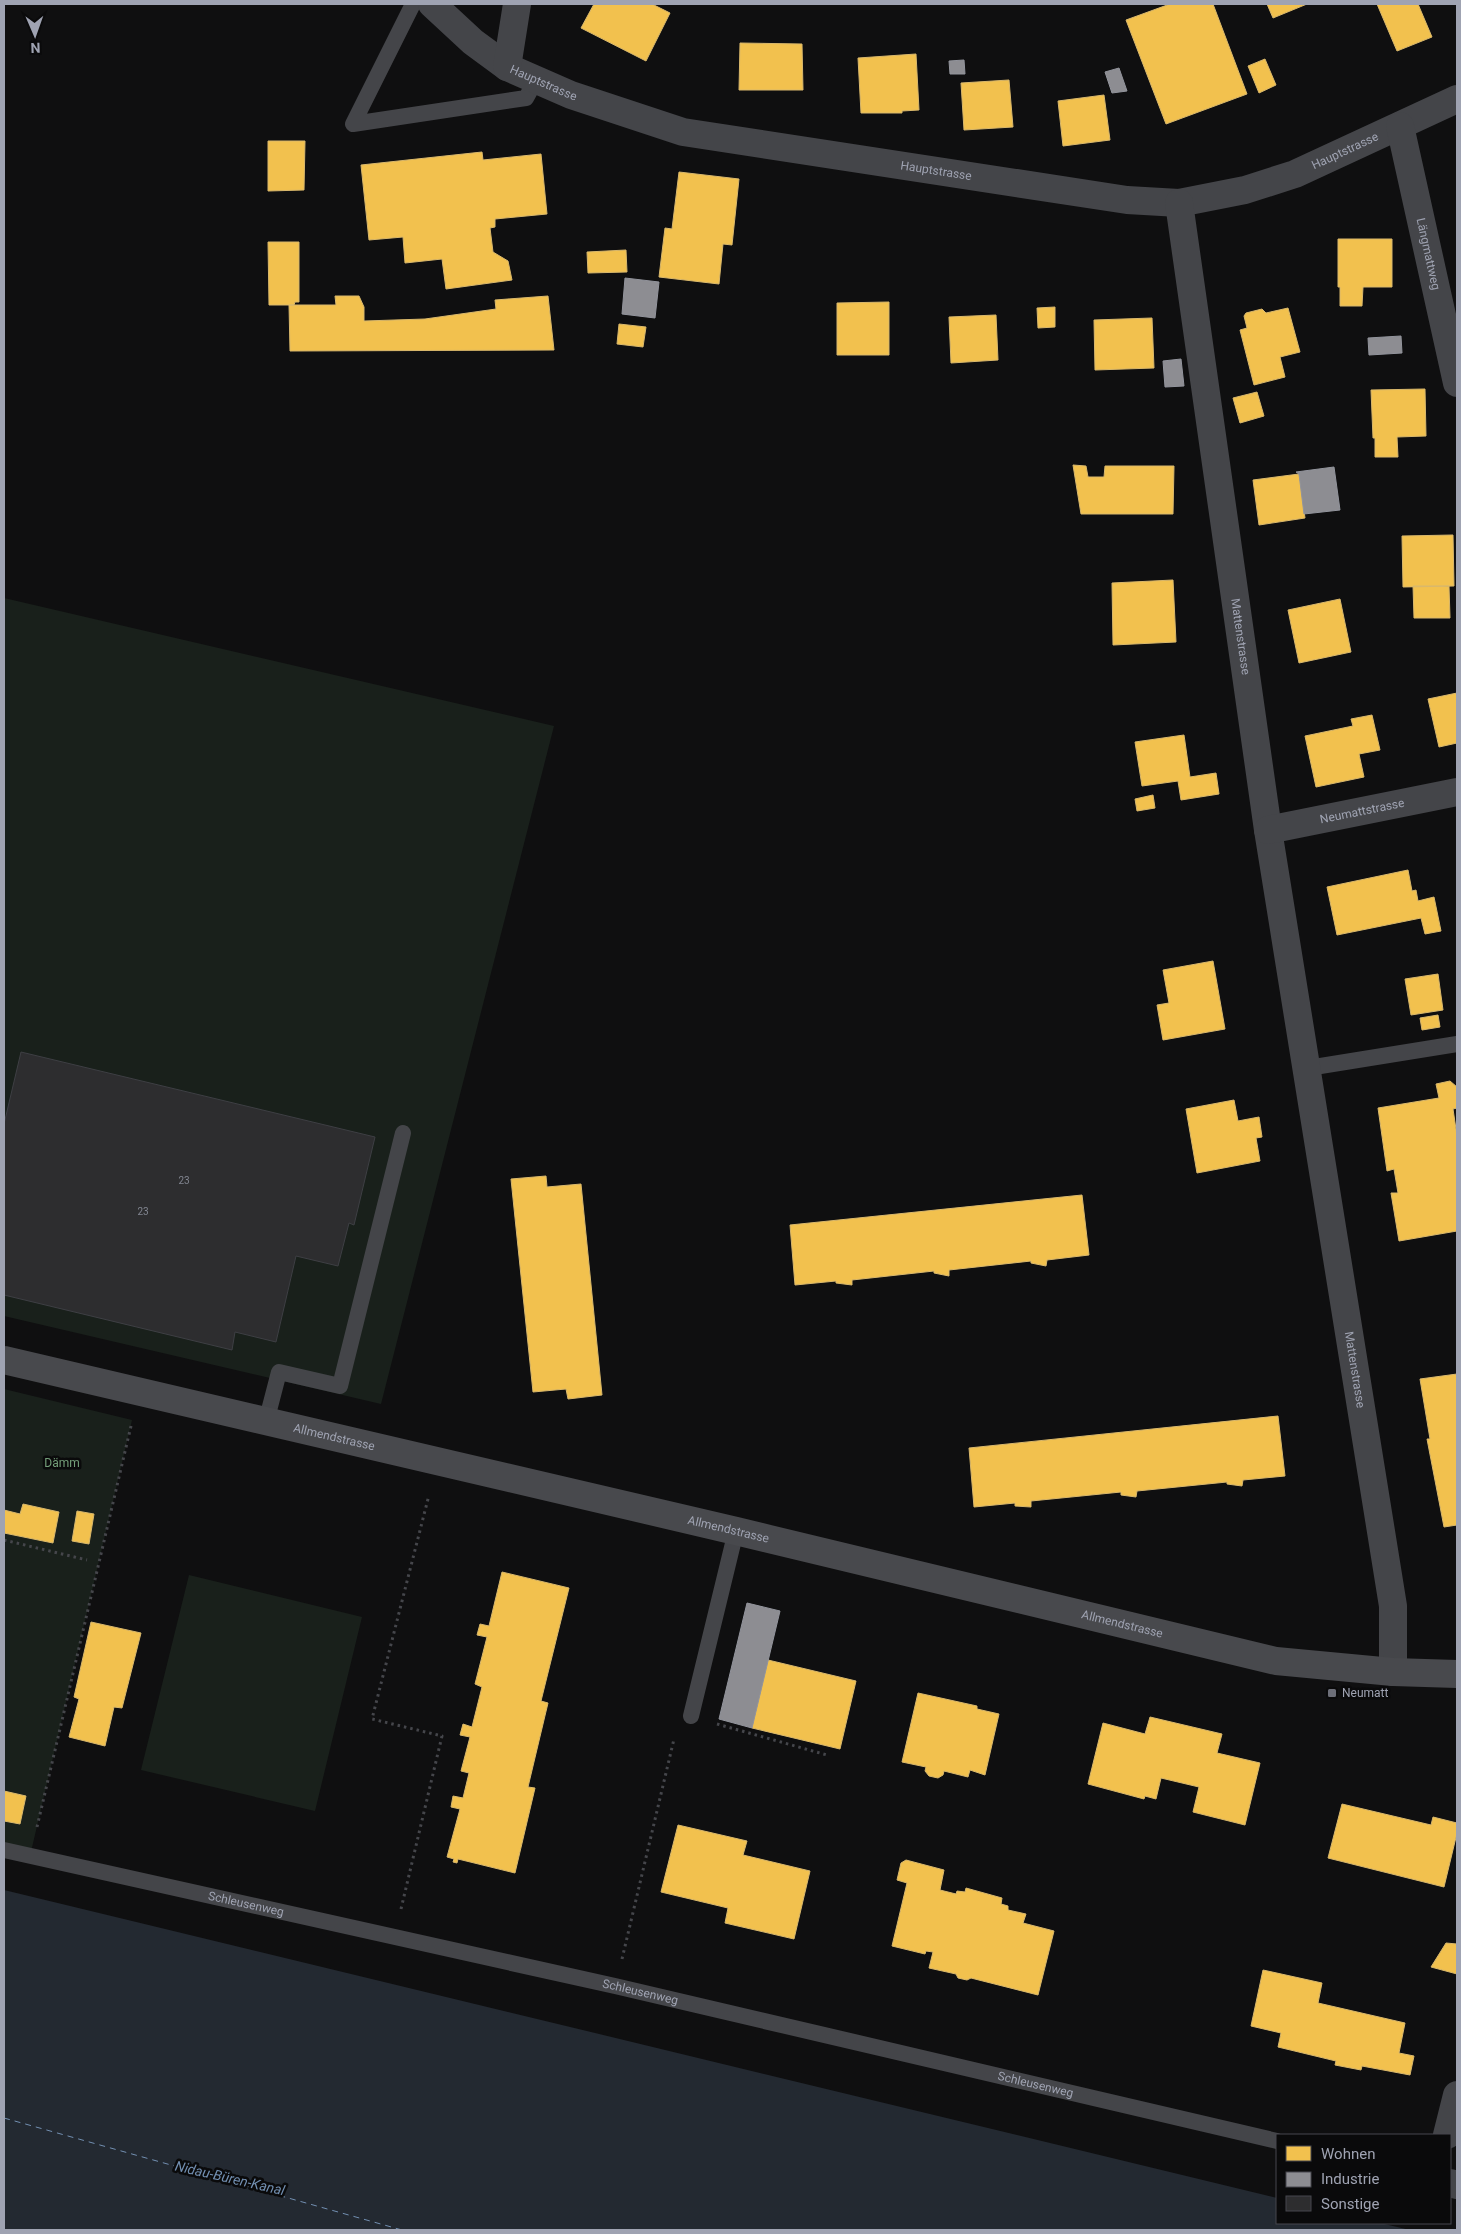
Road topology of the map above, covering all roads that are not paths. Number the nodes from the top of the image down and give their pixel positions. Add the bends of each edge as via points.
1 (413, 4) edge
2 (432, 4) edge
3 (517, 4) edge
4 (507, 67) junction
5 (536, 80) junction
6 (1457, 99) edge
7 (1400, 126) junction
8 (1179, 203) junction
9 (1457, 383) edge
10 (1457, 792) edge
11 (1268, 830) junction
12 (1457, 1044) edge
13 (1308, 1068) junction
14 (403, 1133) dead end
15 (4, 1360) edge
16 (266, 1422) junction
17 (736, 1531) junction
18 (1393, 1672) junction
19 (1457, 1674) edge
20 (691, 1716) road end
21 (4, 1850) edge
22 (1457, 2095) edge
23 (1447, 2134) edge
24 (1276, 2141) edge

1 - 5 lane via 353,124 526,98
2 - 4 street, Hauptstrasse via 473,42
3 - 4 street
4 - 5 street, Hauptstrasse
5 - 8 street, Hauptstrasse via 570,96 683,132 1117,198
6 - 7 street, Hauptstrasse
7 - 8 street, Hauptstrasse via 1295,174 1245,190
7 - 9 street, Längmattweg
8 - 11 street, Mattenstrasse
10 - 11 street, Neumattstrasse
11 - 13 street, Mattenstrasse
12 - 13 lane
13 - 18 street, Mattenstrasse via 1393,1606
14 - 16 lane via 340,1386 279,1372
15 - 16 main road, Allmendstrasse
16 - 17 main road, Allmendstrasse
17 - 18 main road, Allmendstrasse via 1276,1661
17 - 20 lane
18 - 19 main road, Allmendstrasse
21 - 24 lane, Schleusenweg via 615,1986
22 - 23 street

